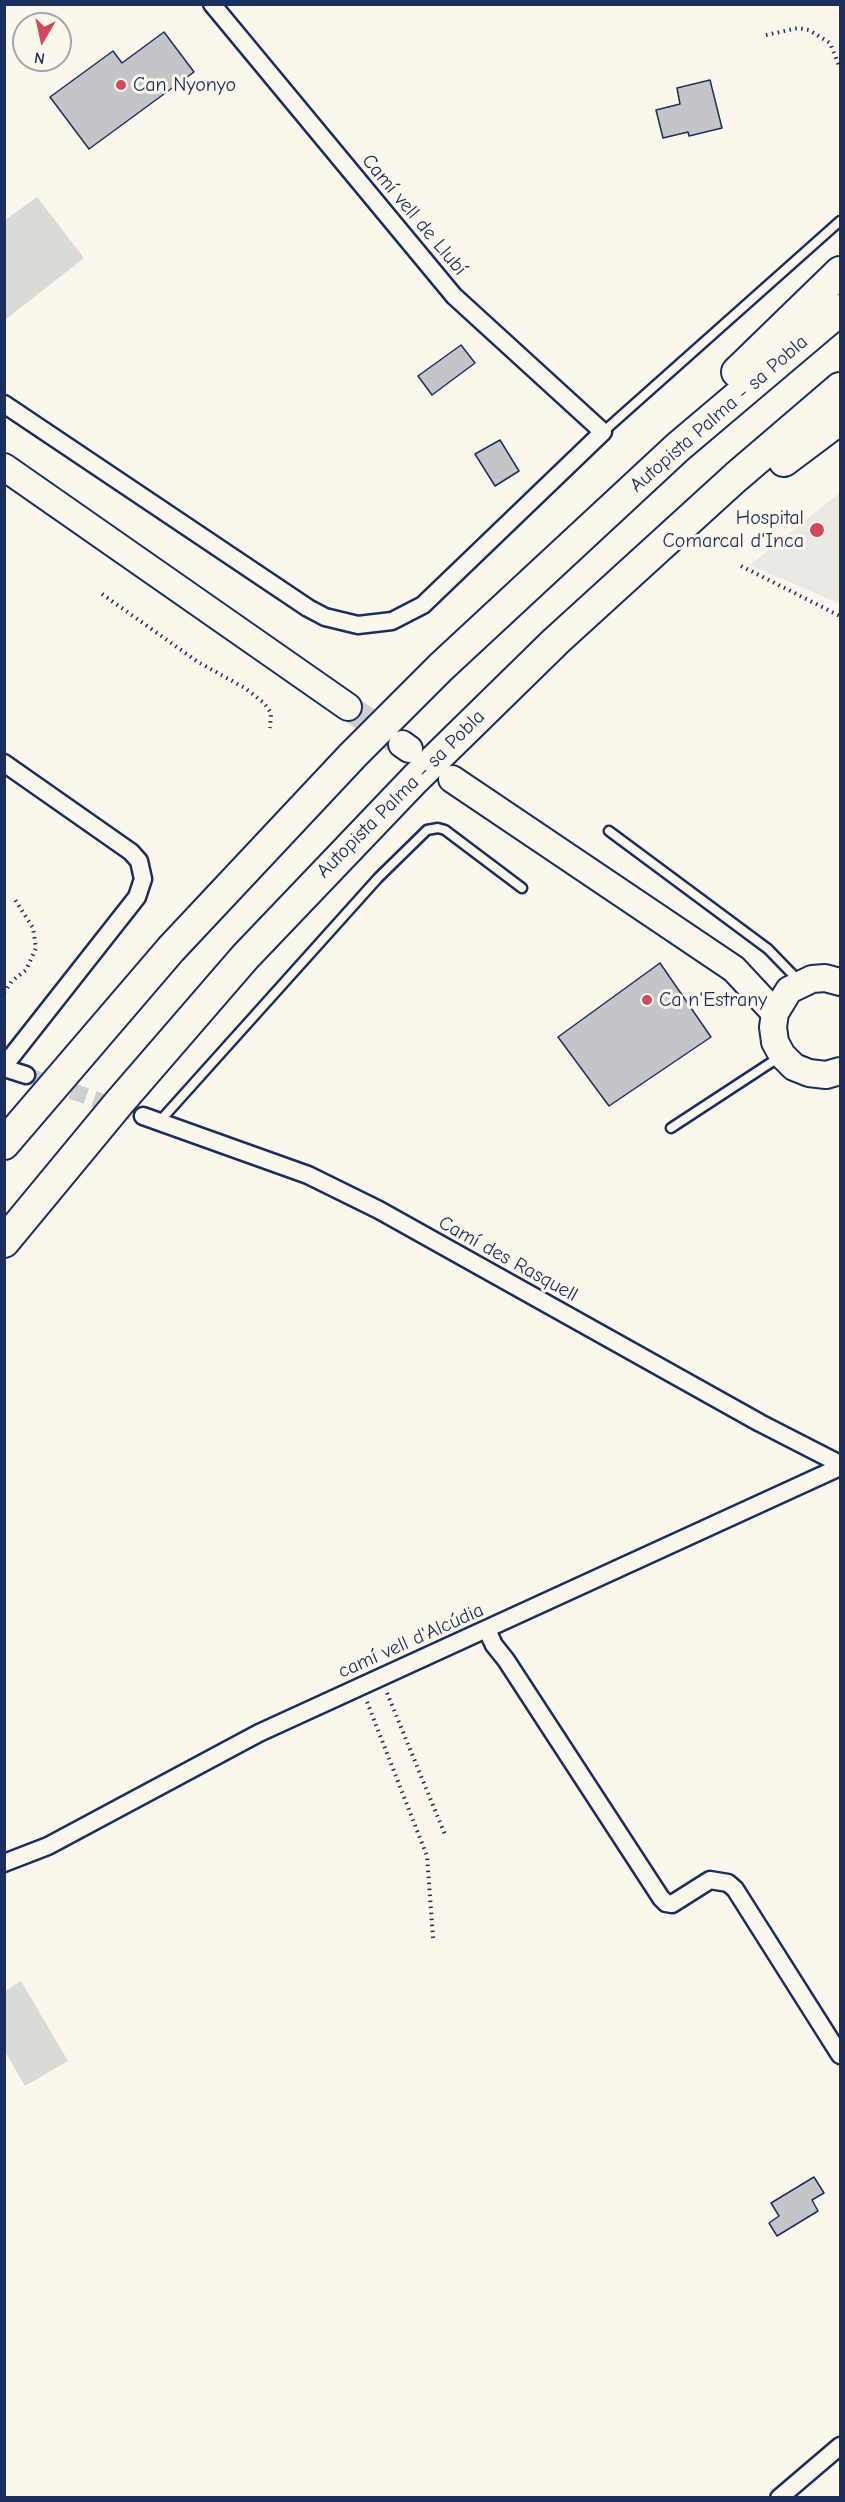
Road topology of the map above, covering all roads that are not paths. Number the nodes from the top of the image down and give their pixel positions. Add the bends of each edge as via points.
1 (212, 4) edge
2 (840, 221) edge
3 (840, 272) edge
4 (840, 310) edge
5 (840, 388) edge
6 (4, 404) edge
7 (840, 419) edge
8 (603, 432) junction
9 (678, 447) junction
10 (4, 467) edge
11 (679, 529) junction
12 (348, 708) tunnel mouth
13 (4, 763) edge
14 (452, 778) dead end
15 (609, 831) dead end
16 (522, 888) dead end
17 (734, 969) junction
18 (835, 976) edge
19 (795, 986) junction
20 (775, 1013) junction
21 (782, 1055) junction
22 (4, 1067) edge
23 (840, 1071) edge
24 (26, 1075) tunnel mouth
25 (142, 1116) tunnel mouth
26 (159, 1122) junction
27 (671, 1128) dead end
28 (4, 1144) edge
29 (4, 1242) edge
30 (840, 1465) edge
31 (487, 1630) junction
32 (4, 1863) edge
33 (840, 2055) edge
34 (840, 2446) edge
35 (779, 2498) edge

1 - 8 street, Camí vell de Llubí via 454,296
2 - 8 lane
3 - 9 highway via 699,407
4 - 9 highway, Autopista Palma - sa Pobla
5 - 11 highway, Autopista Palma - sa Pobla
6 - 8 street via 308,608 325,617 358,625 392,621 423,605
7 - 11 highway via 727,507
9 - 28 highway, Autopista Palma - sa Pobla via 441,667 353,755 171,949
10 - 12 main road
11 - 29 highway, Autopista Palma - sa Pobla via 519,676 312,885 139,1079
13 - 22 street via 131,852 139,861 143,879 137,897
14 - 17 main road
15 - 19 lane via 768,950
16 - 26 lane via 445,830 427,830 378,878
17 - 19 main road
17 - 20 main road
18 - 19 main road
19 - 20 main road
20 - 21 main road via 775,1042
21 - 23 main road via 809,1074
21 - 27 lane
22 - 24 street
25 - 26 street, Camí des Rasquell
26 - 30 street, Camí des Rasquell via 308,1175 368,1205
30 - 31 street, camí vell d'Alcúdia
31 - 32 street, camí vell d'Alcúdia via 259,1733 48,1846
31 - 33 street via 661,1898 672,1904 710,1880 728,1883 735,1889
34 - 35 street

